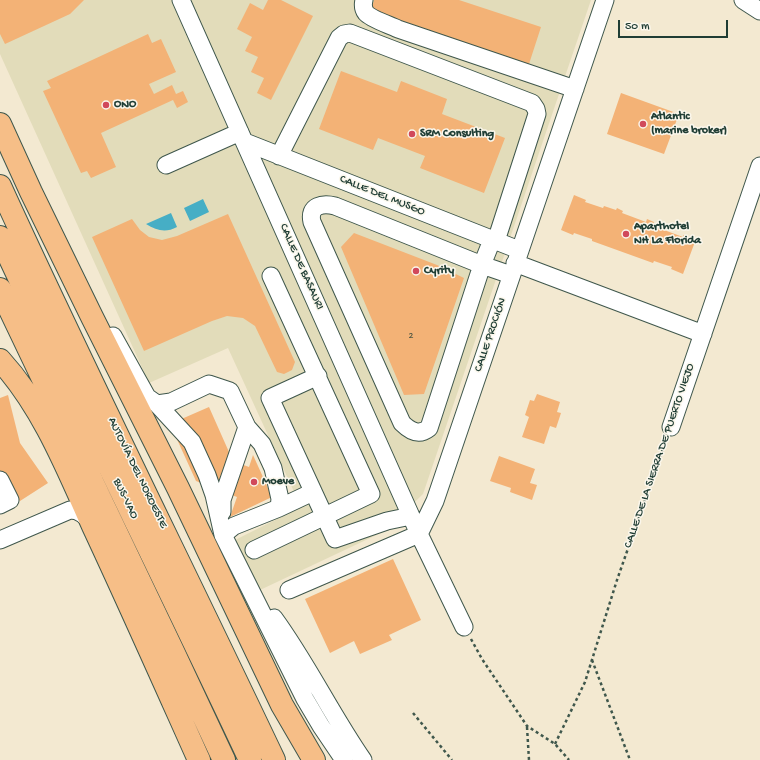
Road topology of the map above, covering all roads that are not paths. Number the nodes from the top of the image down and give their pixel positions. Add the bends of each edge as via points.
1 (181, 0) edge
2 (364, 0) edge
3 (605, 0) edge
4 (743, 0) edge
5 (760, 11) edge
6 (575, 89) junction
7 (0, 124) edge
8 (243, 137) junction
9 (0, 150) edge
10 (279, 156) junction
11 (166, 165) dead end
12 (760, 166) edge
13 (0, 186) edge
14 (31, 192) junction
15 (0, 237) edge
16 (494, 240) junction
17 (515, 263) junction
18 (482, 264) junction
19 (271, 276) dead end
20 (0, 289) edge
21 (703, 334) junction
22 (0, 360) edge
23 (318, 376) junction
24 (157, 404) junction
25 (247, 427) junction
26 (671, 427) road end
27 (0, 480) edge
28 (313, 492) junction
29 (0, 505) edge
30 (279, 508) junction
31 (325, 516) junction
32 (412, 516) junction
33 (92, 524) junction
34 (223, 534) junction
35 (420, 534) junction
36 (1, 536) edge
37 (254, 550) dead end
38 (250, 587) junction
39 (288, 590) dead end
40 (464, 627) road end
41 (199, 760) edge
42 (224, 760) edge
43 (250, 760) edge
44 (274, 760) edge
45 (300, 760) edge
46 (314, 760) edge
47 (344, 760) edge
48 (363, 760) edge

1 - 8 street, CALLE DE BASAURI
2 - 6 street via 366,13 398,29
3 - 6 street, CALLE PROCIÓN
4 - 5 street
6 - 17 street, CALLE PROCIÓN
7 - 14 highway
8 - 10 street, CALLE DEL MUSGO
8 - 11 street
8 - 32 street, CALLE DE BASAURI
9 - 45 highway via 68,293 184,524 265,696
10 - 16 street, CALLE DEL MUSGO
10 - 16 street via 339,38 344,34 350,33 532,103 536,114
12 - 21 street, CALLE DE LA SIERRA DE PUERTO VIEJO
13 - 44 highway, AUTOVÍA DEL NOROESTE
14 - 24 street via 147,397
14 - 46 highway via 282,705
15 - 43 highway, BUS-VAO
16 - 17 street, CALLE DEL MUSGO
16 - 18 street
17 - 18 street
17 - 21 street
17 - 35 street, CALLE PROCIÓN via 435,501
18 - 18 street via 336,206 321,205 312,212 312,222 402,423 414,432 419,433 429,428
19 - 23 street
20 - 42 highway
21 - 26 street, CALLE DE LA SIERRA DE PUERTO VIEJO
22 - 33 highway via 30,399 70,475
23 - 28 street via 270,398
23 - 31 street via 371,494
24 - 25 street via 171,402 209,384 230,391
24 - 34 street via 192,442 214,495
25 - 30 street via 262,444 273,468 280,499
25 - 34 street via 222,500
27 - 29 street via 10,500
28 - 30 street
28 - 31 street
30 - 34 street via 234,526
31 - 32 street via 335,539 387,521
31 - 37 street
32 - 35 street, CALLE DE BASAURI
33 - 36 street via 85,516 73,510
33 - 41 highway
34 - 38 street
35 - 39 street
35 - 40 street, CALLE DE BASAURI
38 - 47 street via 305,699
38 - 48 street via 294,647

